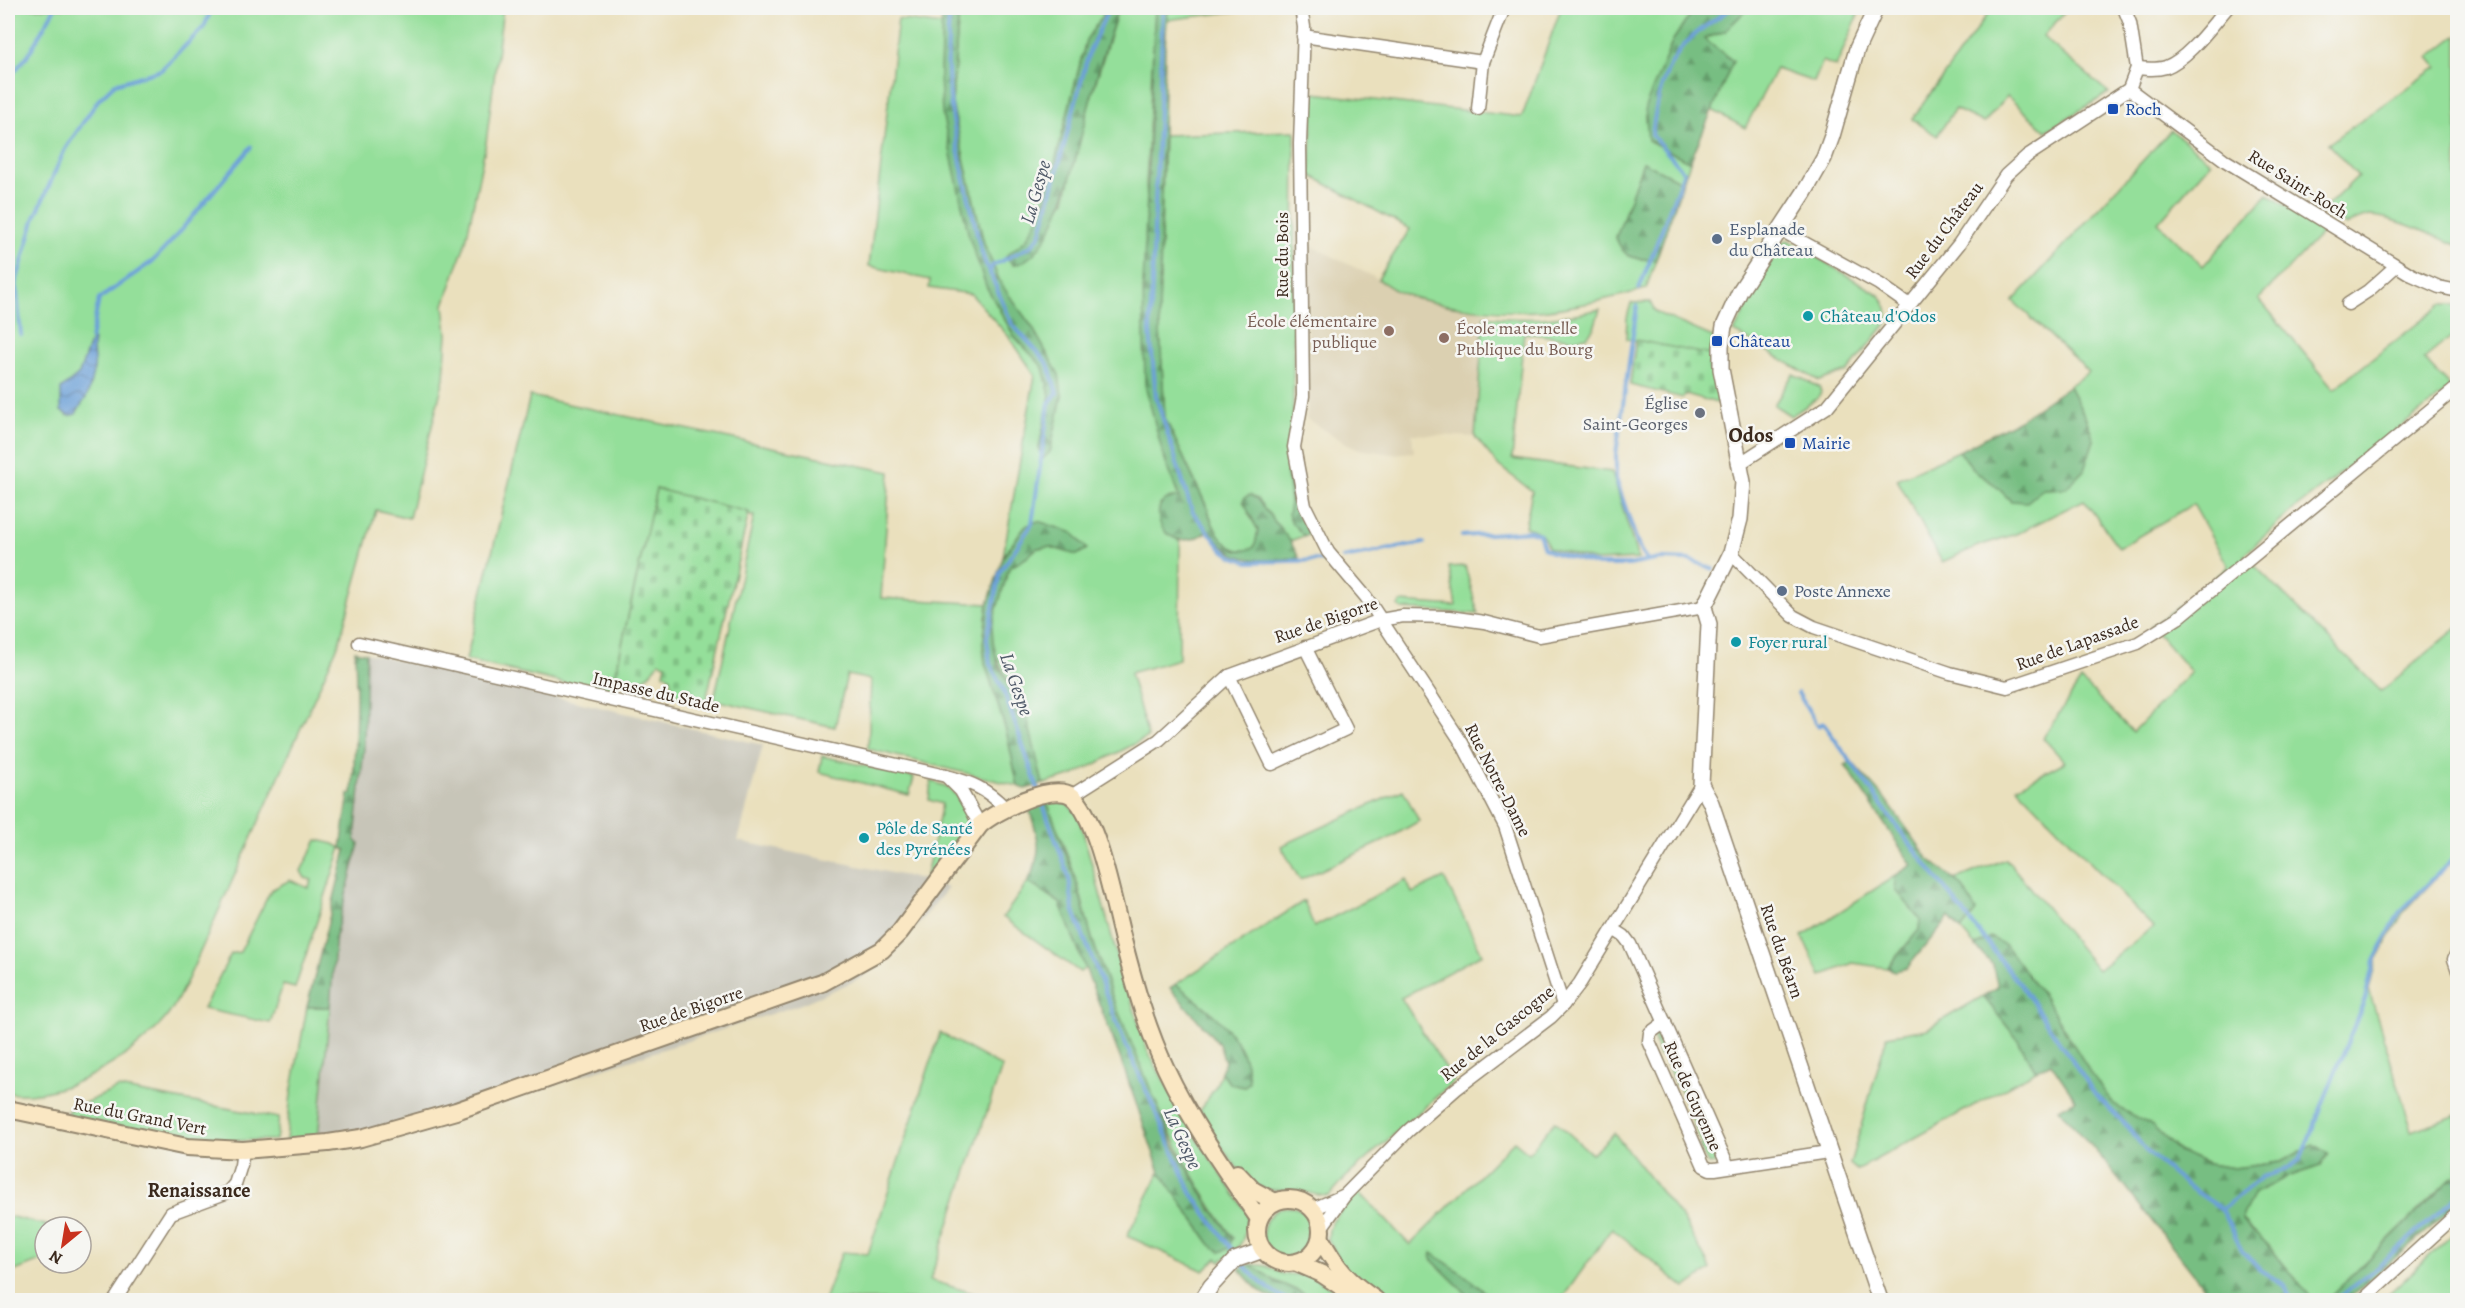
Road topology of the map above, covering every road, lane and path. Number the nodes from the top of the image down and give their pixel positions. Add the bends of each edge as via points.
1 (1301, 8) edge
2 (1504, 8) edge
3 (1876, 8) edge
4 (2124, 8) edge
5 (2228, 8) edge
6 (1303, 36) junction
7 (1483, 62) junction
8 (2138, 68) junction
9 (2129, 88) junction
10 (1478, 109) dead end
11 (1779, 229) junction
12 (2396, 266) junction
13 (2457, 291) edge
14 (2348, 304) dead end
15 (1909, 305) junction
16 (2457, 387) edge
17 (1739, 464) junction
18 (1731, 553) junction
19 (1704, 607) junction
20 (1382, 620) junction
21 (359, 643) dead end
22 (1305, 647) junction
23 (1229, 676) junction
24 (946, 776) junction
25 (1701, 785) junction
26 (1071, 796) junction
27 (1004, 807) junction
28 (980, 825) junction
29 (1613, 929) junction
30 (2457, 950) edge
31 (2457, 971) edge
32 (1563, 1005) junction
33 (1665, 1022) junction
34 (8, 1109) edge
35 (302, 1146) joint
36 (1210, 1148) junction
37 (243, 1150) junction
38 (1828, 1152) junction
39 (1728, 1166) junction
40 (1345, 1195) junction
41 (1275, 1202) junction
42 (1313, 1209) junction
43 (2457, 1213) edge
44 (1259, 1219) junction
45 (1321, 1234) junction
46 (1263, 1250) junction
47 (1299, 1264) junction
48 (115, 1300) edge
49 (1202, 1300) edge
50 (1363, 1300) edge
51 (1376, 1300) edge
52 (1880, 1300) edge
53 (2362, 1300) edge

1 - 6 street, Rue du Bois
2 - 7 street
3 - 11 street via 1857,50 1824,158
4 - 8 street
5 - 8 street via 2180,60 2154,70
6 - 7 street
6 - 20 street, Rue du Bois via 1303,396 1294,447 1305,506 1328,552
7 - 10 street
8 - 9 street
9 - 12 street, Rue Saint-Roch via 2226,161
9 - 15 street, Rue du Château via 2027,156 2006,175 1959,244
11 - 15 street
11 - 17 street via 1740,291 1721,346 1720,369
12 - 13 street, Rue Saint-Roch via 2439,287
12 - 14 street
15 - 17 street, Rue du Château via 1827,407
16 - 18 street, Rue de Lapassade via 2178,618 2138,643 2007,687 1950,673 1814,627 1793,616
17 - 18 street via 1743,482 1740,519
18 - 19 street
19 - 20 street, Rue de Bigorre via 1539,636 1449,617 1403,616
19 - 25 street via 1709,624
20 - 22 street, Rue de Bigorre
20 - 32 street, Rue Notre-Dame via 1462,743 1505,826
21 - 24 street, Impasse du Stade
22 - 23 street, Rue de Bigorre
22 - 23 street via 1347,729 1272,764
23 - 26 street, Rue de Bigorre via 1159,740
24 - 27 street, Impasse du Stade via 980,787
24 - 28 street via 961,791
25 - 29 street, Rue de la Gascogne
25 - 38 street, Rue du Béarn via 1712,803
26 - 27 main road, Rue de Bigorre via 1051,794
26 - 36 main road via 1098,841 1148,1025 1166,1069
27 - 28 main road, Rue de Bigorre
28 - 35 main road, Rue de Bigorre via 900,932 882,950 822,983 456,1111 361,1138
29 - 32 street, Rue de la Gascogne
29 - 33 street, Rue de Guyenne via 1630,944
30 - 31 street
32 - 40 street, Rue de la Gascogne via 1448,1096
33 - 39 street, Rue de Guyenne
33 - 39 street, Rue de Guyenne via 1650,1032 1649,1041 1704,1166
34 - 37 main road, Rue du Grand Vert via 187,1147
35 - 37 main road, Rue du Grand Vert
36 - 41 main road via 1253,1190
36 - 44 main road
37 - 48 street via 235,1184 228,1192 171,1213
38 - 39 street, Rue de Guyenne
38 - 52 street, Rue du Béarn
40 - 42 street, Rue de la Gascogne
40 - 45 street, Rue de la Gascogne
41 - 42 main road via 1294,1199
41 - 44 main road
42 - 45 main road
43 - 53 street
44 - 46 main road via 1257,1233
45 - 47 main road via 1316,1250
45 - 51 main road via 1335,1266
46 - 47 main road via 1278,1262
46 - 49 street via 1235,1260
47 - 50 main road

